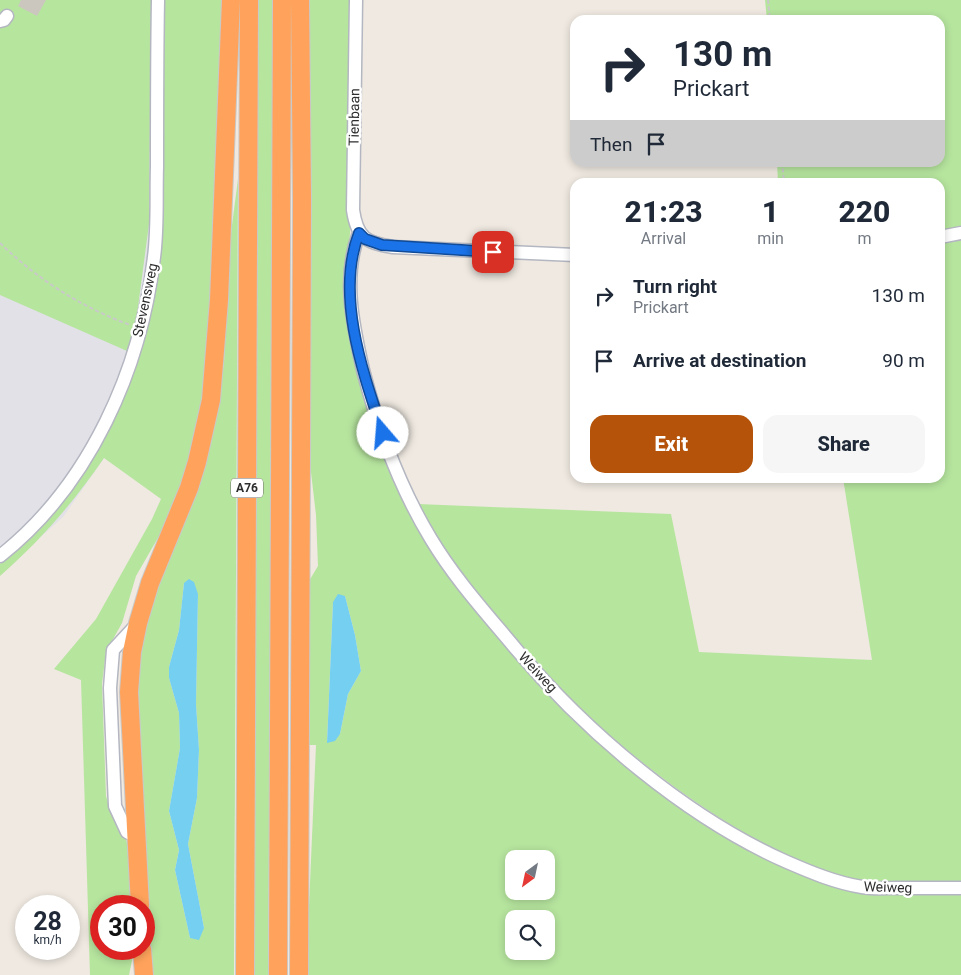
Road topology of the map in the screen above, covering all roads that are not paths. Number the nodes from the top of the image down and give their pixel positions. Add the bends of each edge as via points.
1 (158, 0) edge
2 (231, 0) edge
3 (249, 0) edge
4 (282, 0) edge
5 (300, 0) edge
6 (356, 0) edge
7 (359, 233) junction
8 (961, 233) edge
9 (945, 236) edge
10 (570, 255) edge
11 (0, 556) edge
12 (961, 888) edge
13 (139, 895) edge
14 (139, 960) edge
15 (143, 960) edge
16 (134, 975) edge
17 (144, 975) edge
18 (245, 975) edge
19 (278, 975) edge
20 (299, 975) edge

1 - 11 street, Stevensweg via 156,240 150,292 141,329 118,396 87,454 45,512
2 - 13 highway via 219,300 211,400 189,488 150,583 132,652 129,692
3 - 18 highway, A76
4 - 19 highway, A76
5 - 20 highway
6 - 7 street, Tienbaan via 353,210
7 - 10 street via 372,243 392,247
7 - 12 street, Weiweg via 351,265 353,320 365,378 390,452 410,501 433,542 468,593 519,653 640,770 744,842 834,880 862,887
8 - 9 street
14 - 16 highway
15 - 17 highway

